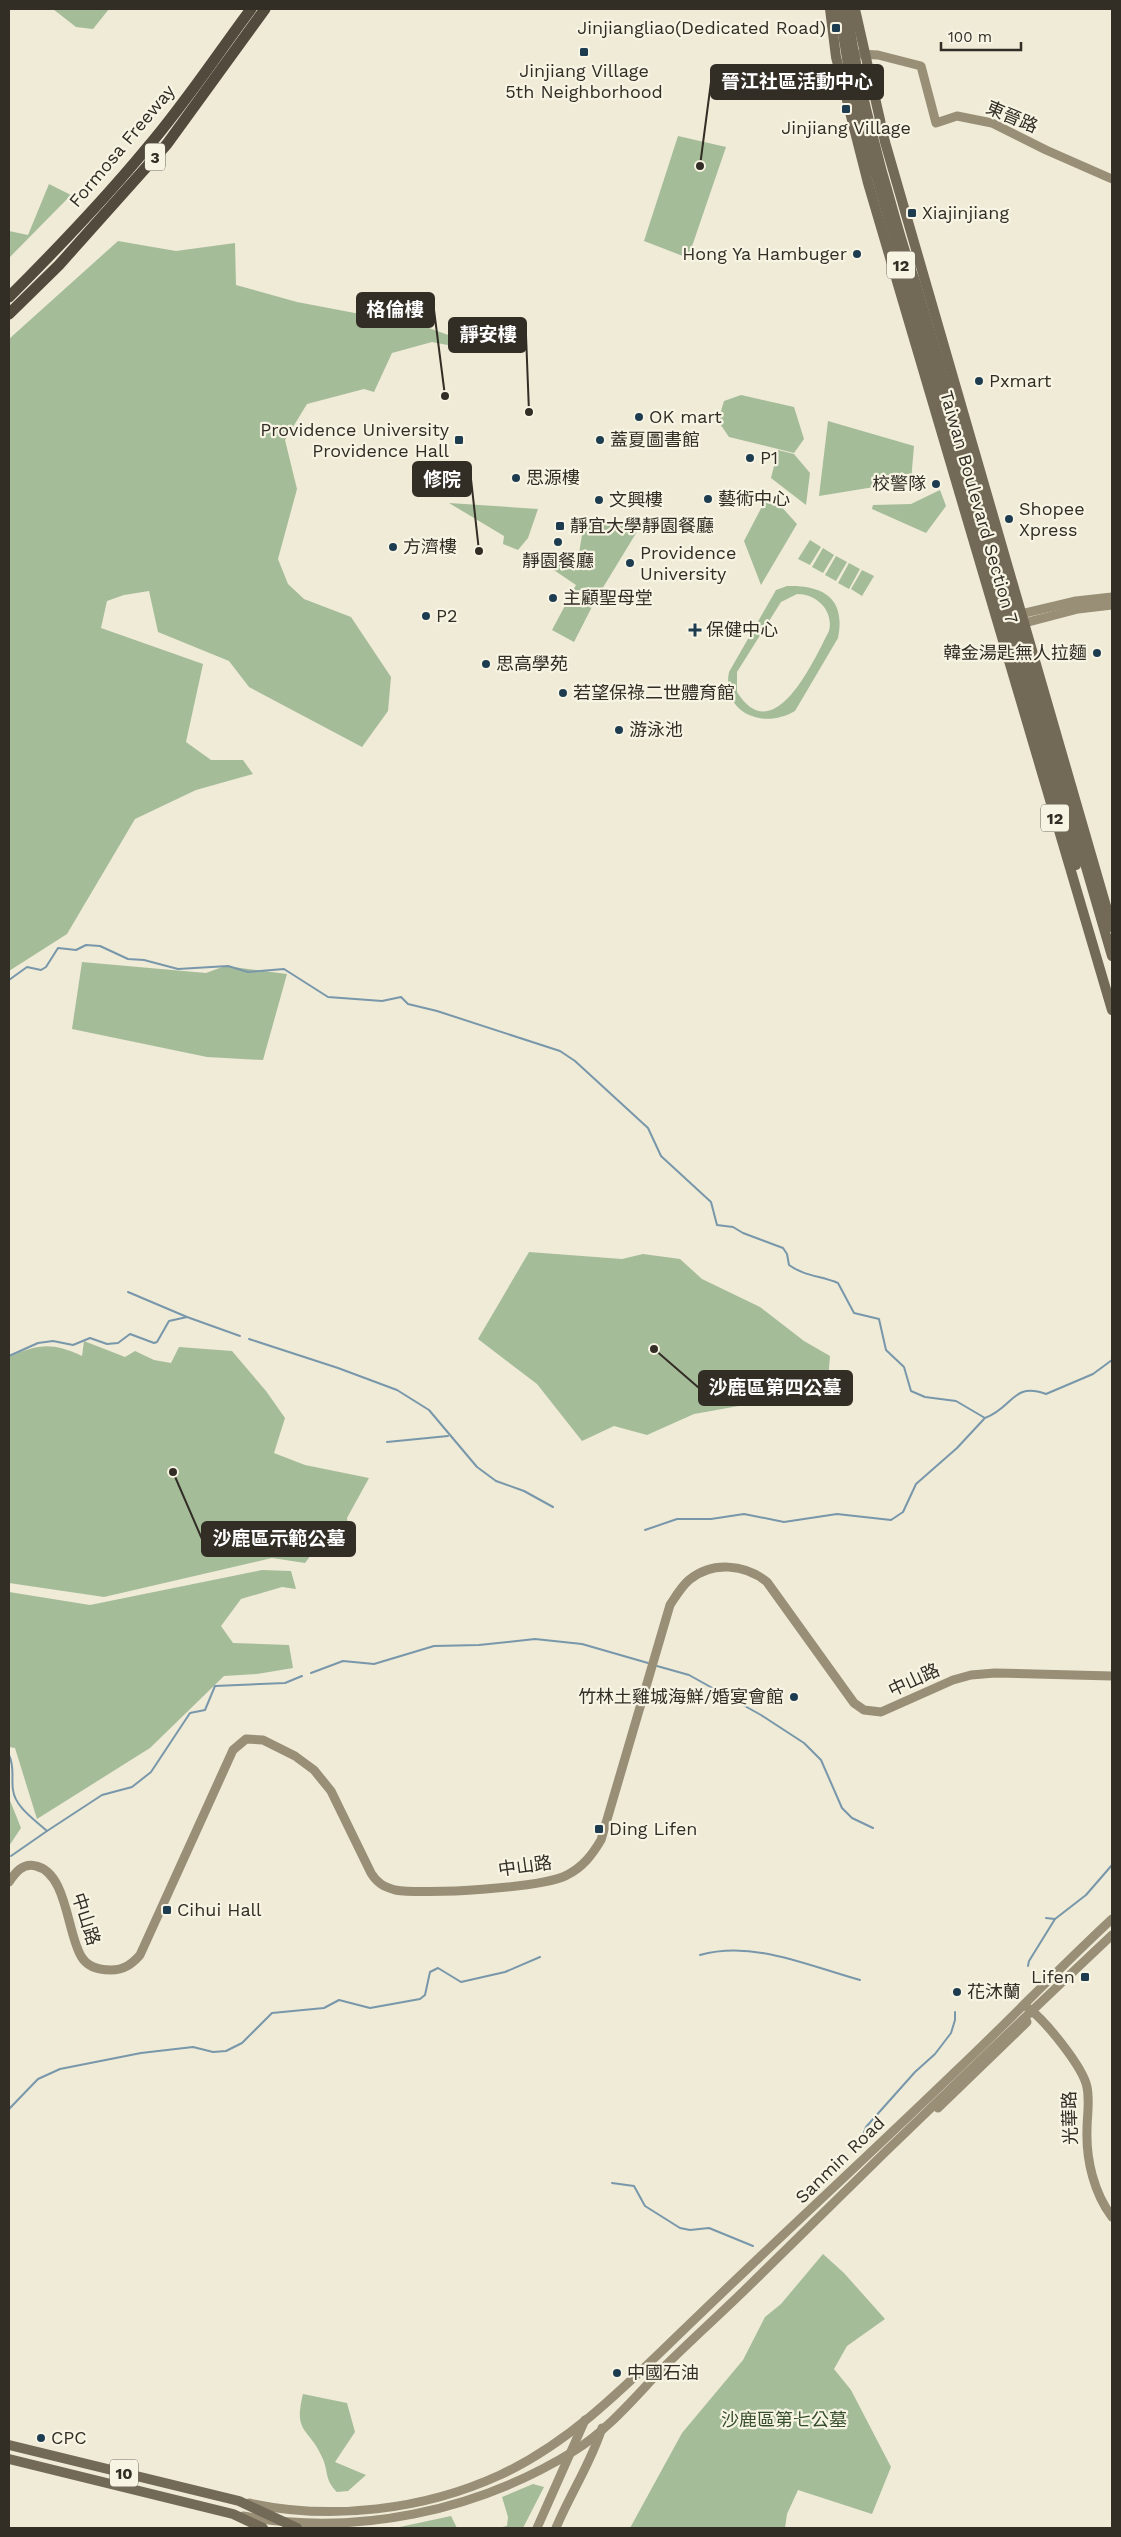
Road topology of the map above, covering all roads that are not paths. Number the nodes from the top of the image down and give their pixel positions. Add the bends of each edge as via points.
1 (251, 9) edge
2 (265, 9) edge
3 (830, 9) edge
4 (839, 9) edge
5 (847, 9) edge
6 (856, 9) edge
7 (865, 54) junction
8 (845, 56) junction
9 (1112, 178) edge
10 (26, 288) junction
11 (9, 297) edge
12 (9, 314) edge
13 (1112, 597) edge
14 (1112, 605) edge
15 (1010, 619) junction
16 (1112, 927) edge
17 (1112, 956) edge
18 (1112, 990) edge
19 (1112, 1010) edge
20 (1112, 1676) edge
21 (9, 1882) edge
22 (1112, 1919) edge
23 (1112, 1935) edge
24 (1024, 2005) junction
25 (1032, 2011) junction
26 (840, 2183) junction
27 (848, 2191) junction
28 (1112, 2217) edge
29 (585, 2420) junction
30 (602, 2428) junction
31 (9, 2445) edge
32 (573, 2452) junction
33 (9, 2459) edge
34 (239, 2501) junction
35 (233, 2514) junction
36 (293, 2526) edge
37 (263, 2528) edge
38 (537, 2528) edge
39 (556, 2528) edge

1 - 10 highway, Formosa Freeway / 3 via 146,150
2 - 10 highway, Formosa Freeway / 3 via 168,144 88,233
3 - 8 main road, Taiwan Boulevard Section 7 / 12
4 - 8 main road, Taiwan Boulevard Section 7 / 12
5 - 8 main road, Taiwan Boulevard Section 7 / 12
6 - 7 main road, Taiwan Boulevard Section 7 / 12
7 - 8 street
7 - 9 street via 921,66 936,123 957,116 992,123
7 - 15 main road, Taiwan Boulevard Section 7 / 12
8 - 15 main road, Taiwan Boulevard Section 7 / 12 via 853,96
10 - 11 highway, Formosa Freeway / 3
10 - 12 highway, Formosa Freeway / 3
13 - 15 street via 1076,601
14 - 15 street
15 - 16 main road, Taiwan Boulevard Section 7 / 12
15 - 17 main road, Taiwan Boulevard Section 7 / 12
15 - 18 main road, Taiwan Boulevard Section 7 / 12
15 - 19 main road, Taiwan Boulevard Section 7 / 12
20 - 21 street, 中山路 via 970,1675 924,1692 891,1710 870,1712 854,1702 767,1582 744,1568 720,1568 701,1572 689,1579 670,1605 601,1840 590,1858 566,1876 545,1882 442,1892 396,1890 380,1885 324,1779 295,1756 254,1738 239,1742 233,1750 140,1955 126,1968 94,1968 81,1957 58,1887 47,1871 27,1865 15,1872
22 - 24 street, Sanmin Road
23 - 25 street, Sanmin Road
24 - 25 street, 光華路
24 - 26 street, Sanmin Road
25 - 27 street, Sanmin Road
25 - 28 street, 光華路 via 1072,2057 1087,2085 1088,2156 1099,2194
26 - 27 street
26 - 29 street, Sanmin Road
27 - 30 street, Sanmin Road
29 - 32 street, Sanmin Road
29 - 34 street, Sanmin Road via 554,2444 499,2475 437,2497 366,2509 331,2511
30 - 32 street, Sanmin Road
30 - 39 street, Sanmin Road via 593,2456
31 - 34 main road, 10
32 - 36 street, Sanmin Road via 496,2491 430,2511 370,2522
32 - 38 street, Sanmin Road
33 - 35 main road, 10
34 - 36 main road, 10
35 - 36 street, Sanmin Road
35 - 37 main road, 10

